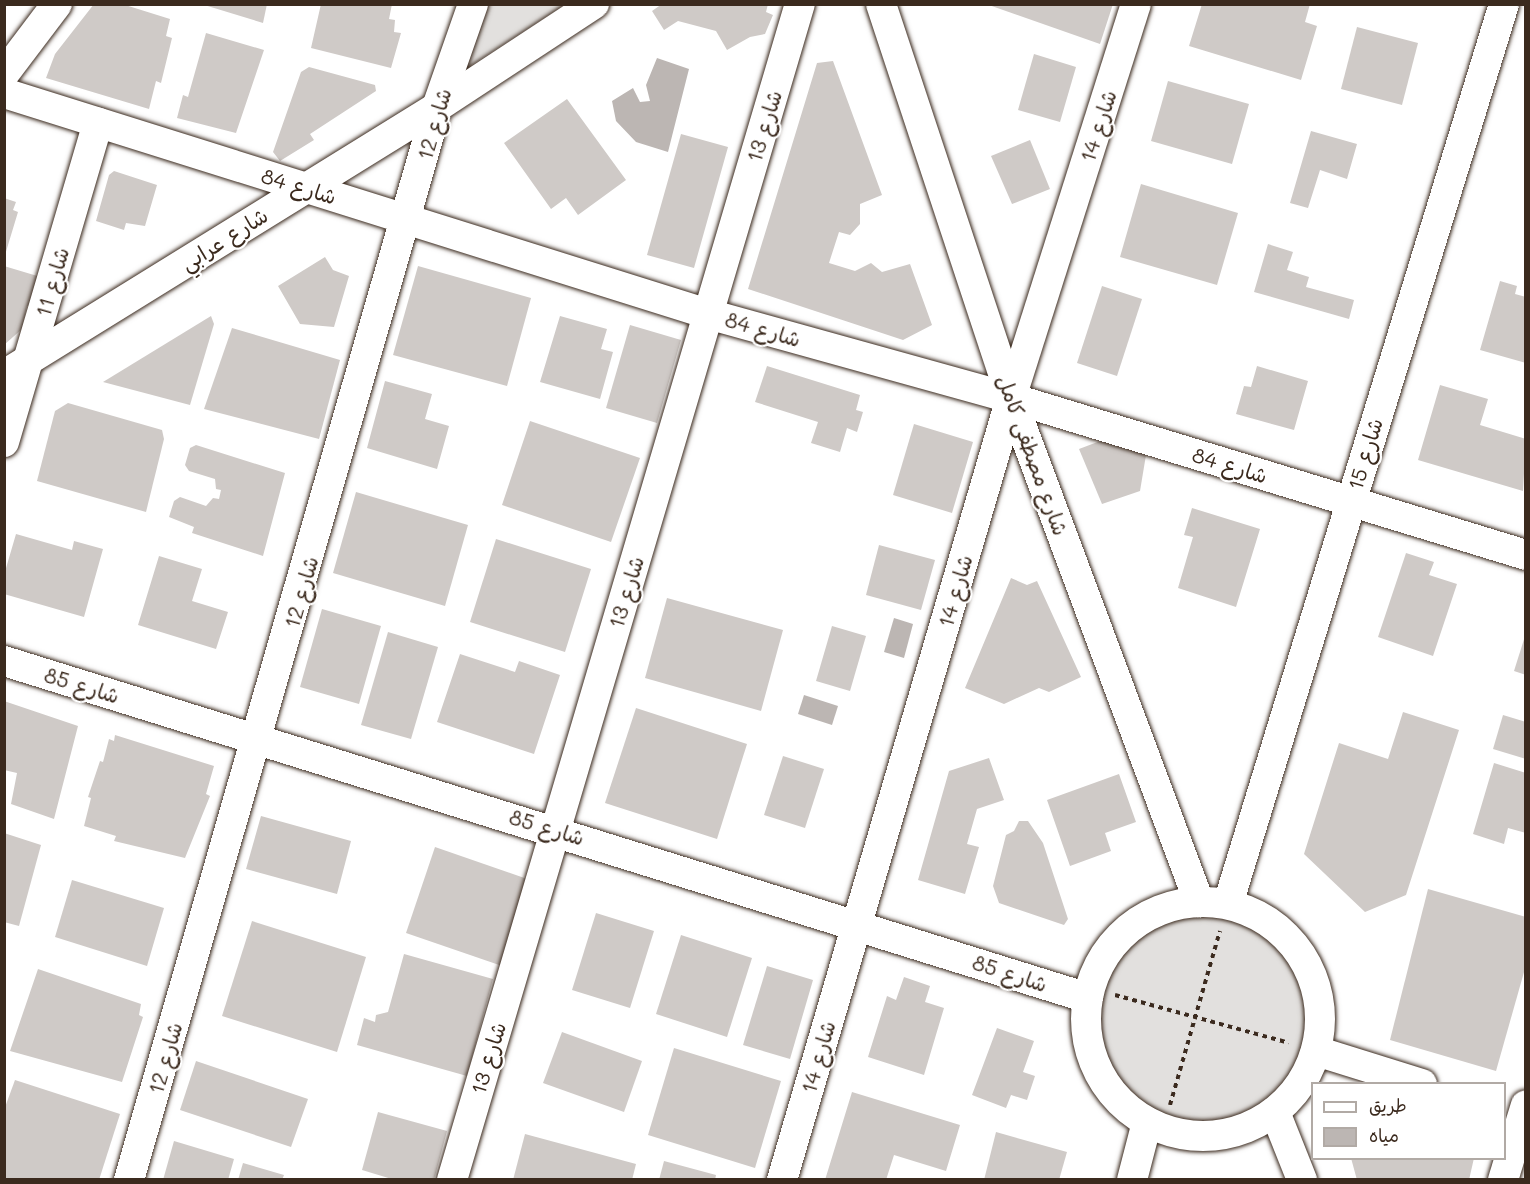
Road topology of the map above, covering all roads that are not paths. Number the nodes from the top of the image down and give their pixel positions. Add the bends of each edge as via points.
1 (57, 4) edge
2 (473, 4) edge
3 (594, 4) edge
4 (800, 4) edge
5 (881, 4) edge
6 (1136, 4) edge
7 (1504, 4) edge
8 (4, 74) edge
9 (4, 93) edge
10 (437, 107) junction
11 (98, 123) junction
12 (307, 188) junction
13 (408, 220) junction
14 (708, 314) junction
15 (30, 359) junction
16 (4, 375) edge
17 (1011, 398) junction
18 (4, 442) edge
19 (1351, 501) junction
20 (1526, 555) edge
21 (4, 661) edge
22 (258, 740) junction
23 (555, 830) junction
24 (1214, 903) junction
25 (857, 924) junction
26 (1089, 993) junction
27 (1316, 1051) junction
28 (1419, 1082) edge
29 (1520, 1111) edge
30 (1275, 1112) junction
31 (1155, 1125) junction
32 (129, 1179) edge
33 (452, 1179) edge
34 (782, 1179) edge
35 (1132, 1179) edge
36 (1302, 1179) edge
37 (1503, 1179) edge

1 - 8 street
2 - 10 street, شارع 12
3 - 10 street, شارع عرابي
4 - 14 street, شارع 13
5 - 17 street, شارع مصطفى كامل
6 - 17 street, شارع 14
7 - 19 street, شارع 15
9 - 11 street, شارع 84
10 - 12 street, شارع عرابي
10 - 13 street, شارع 12
11 - 12 street, شارع 84
11 - 15 street, شارع 11
12 - 13 street, شارع 84
12 - 15 street, شارع عرابي
13 - 14 street, شارع 84
13 - 22 street, شارع 12
14 - 17 street, شارع 84
14 - 23 street, شارع 13
15 - 16 street, شارع عرابي
15 - 18 street, شارع 11
17 - 19 street, شارع 84
17 - 24 street, شارع مصطفى كامل
17 - 25 street, شارع 14
19 - 20 street, شارع 84
19 - 24 street, شارع 15
21 - 22 street, شارع 85
22 - 23 street, شارع 85
22 - 32 street, شارع 12
23 - 25 street, شارع 85
23 - 33 street, شارع 13
24 - 26 street via 1168,907 1139,920 1115,941 1097,968
24 - 27 street via 1267,921 1298,950 1316,988 1320,1009
25 - 26 street, شارع 85
25 - 34 street, شارع 14
26 - 31 street via 1086,1022 1097,1069 1110,1090
27 - 28 street
27 - 30 street via 1293,1094
29 - 37 street
30 - 31 street via 1246,1128 1221,1135 1196,1136
30 - 36 street
31 - 35 street

